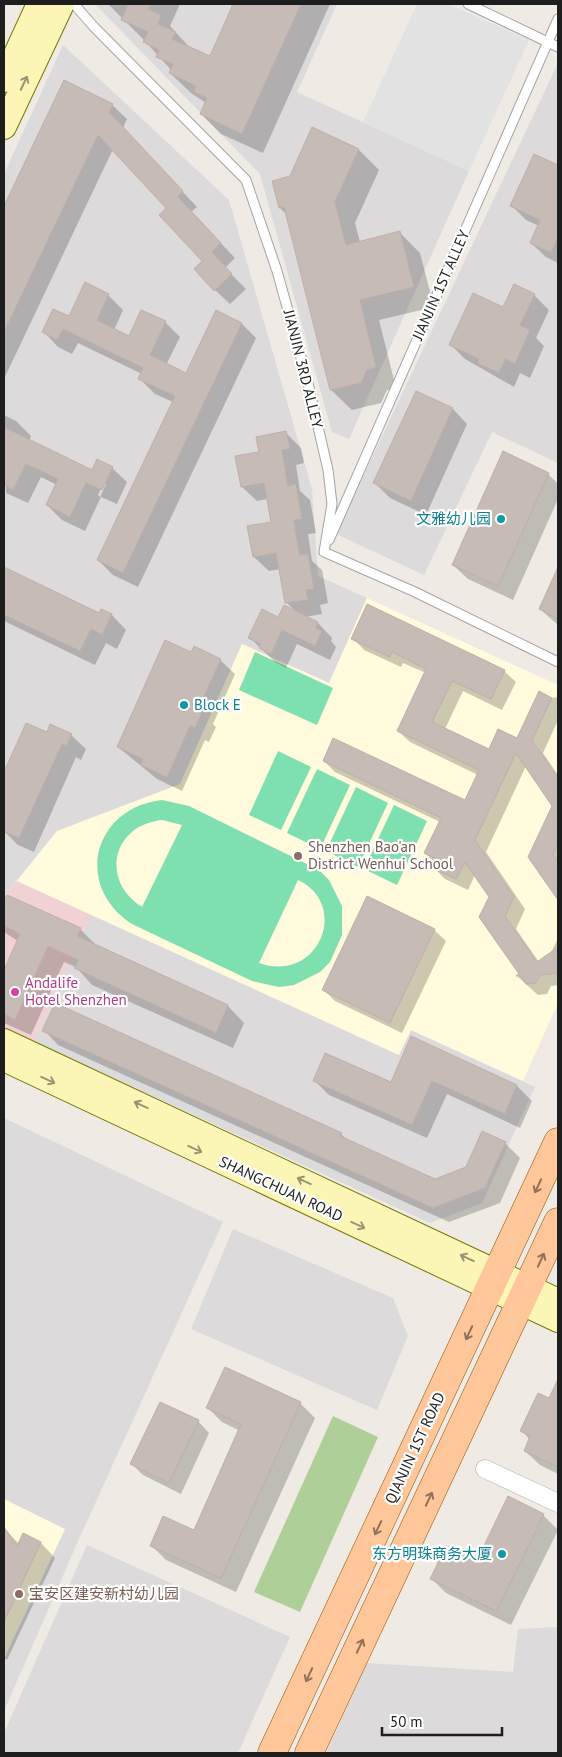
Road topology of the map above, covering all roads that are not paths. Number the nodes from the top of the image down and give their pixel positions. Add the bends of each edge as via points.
1 (39, 4) edge
2 (62, 4) edge
3 (74, 4) edge
4 (468, 4) edge
5 (558, 18) edge
6 (548, 42) junction
7 (558, 47) edge
8 (4, 80) edge
9 (4, 127) edge
10 (324, 552) junction
11 (558, 662) edge
12 (4, 1041) edge
13 (4, 1059) edge
14 (558, 1142) edge
15 (558, 1222) edge
16 (494, 1280) junction
17 (524, 1294) junction
18 (558, 1301) edge
19 (558, 1320) edge
20 (485, 1469) dead end
21 (558, 1503) edge
22 (272, 1753) edge
23 (309, 1753) edge

1 - 8 main road
9 -> 2 main road
3 - 10 lane, JIANJIN 3RD ALLEY via 246,180 277,271 328,470 332,504
4 - 6 lane
5 - 6 lane, JIANJIN 1ST ALLEY
6 - 7 lane
6 - 10 lane, JIANJIN 1ST ALLEY
10 - 11 lane via 415,592
16 -> 12 main road, SHANGCHUAN ROAD
13 -> 16 main road, SHANGCHUAN ROAD
14 -> 16 main road, QIANJIN 1ST ROAD
17 -> 15 main road
16 - 17 main road, SHANGCHUAN ROAD
16 -> 22 main road, QIANJIN 1ST ROAD
17 - 18 main road, SHANGCHUAN ROAD
17 - 19 main road, SHANGCHUAN ROAD
23 -> 17 main road
20 - 21 street

